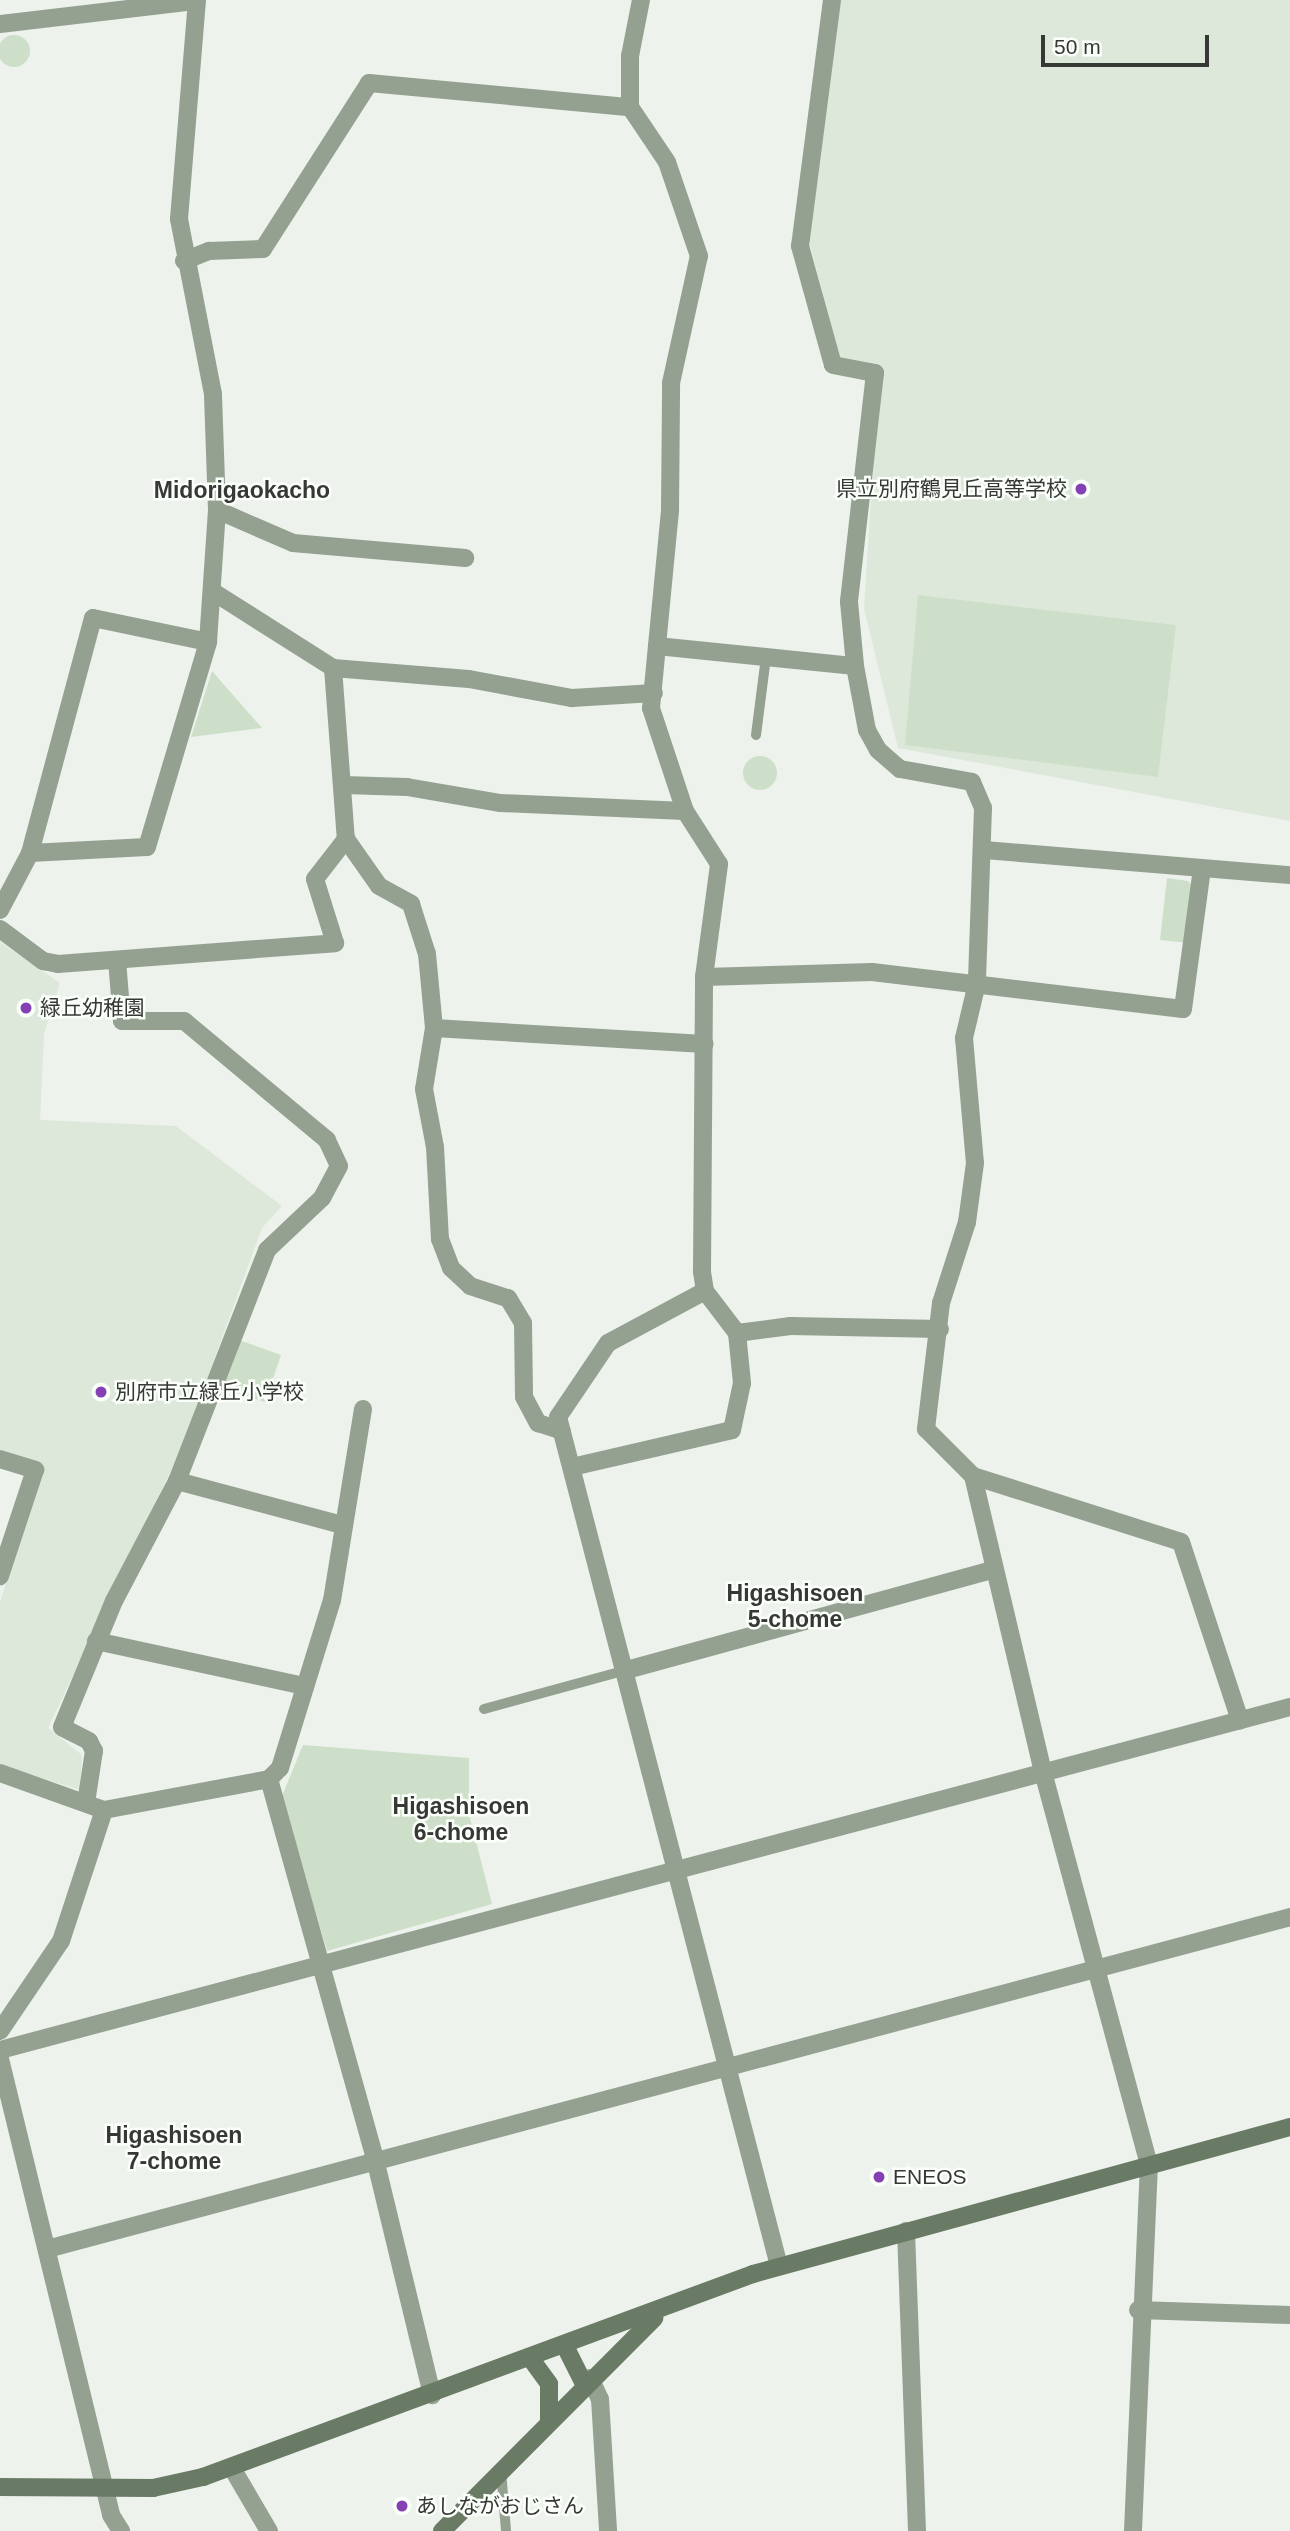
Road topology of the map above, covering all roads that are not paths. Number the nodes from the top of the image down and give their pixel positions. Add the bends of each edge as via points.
1 (197, 0) edge
2 (641, 0) edge
3 (832, 0) edge
4 (0, 24) edge
5 (630, 107) junction
6 (184, 261) junction
7 (217, 510) junction
8 (465, 558) dead end
9 (215, 593) junction
10 (208, 642) junction
11 (657, 646) junction
12 (766, 657) junction
13 (855, 666) junction
14 (334, 668) junction
15 (654, 693) junction
16 (756, 736) dead end
17 (344, 785) junction
18 (685, 811) junction
19 (346, 839) junction
20 (984, 850) junction
21 (30, 853) junction
22 (1202, 869) junction
23 (1290, 876) edge
24 (0, 910) edge
25 (0, 929) edge
26 (117, 960) junction
27 (704, 977) junction
28 (977, 983) junction
29 (434, 1028) junction
30 (705, 1044) junction
31 (705, 1291) junction
32 (940, 1329) junction
33 (737, 1333) junction
34 (363, 1409) dead end
35 (562, 1431) junction
36 (0, 1459) edge
37 (572, 1467) junction
38 (973, 1476) junction
39 (177, 1481) junction
40 (341, 1525) junction
41 (992, 1570) junction
42 (0, 1577) edge
43 (96, 1641) junction
44 (623, 1671) junction
45 (305, 1686) junction
46 (1290, 1707) edge
47 (484, 1709) dead end
48 (1240, 1720) junction
49 (1043, 1772) junction
50 (0, 1773) edge
51 (269, 1779) junction
52 (86, 1803) junction
53 (104, 1810) junction
54 (679, 1869) junction
55 (1290, 1917) edge
56 (321, 1966) junction
57 (1096, 1968) junction
58 (0, 2031) edge
59 (0, 2050) edge
60 (0, 2059) edge
61 (730, 2064) junction
62 (1290, 2127) edge
63 (375, 2159) junction
64 (1149, 2164) junction
65 (906, 2231) junction
66 (47, 2249) junction
67 (779, 2266) junction
68 (674, 2304) junction
69 (1138, 2310) junction
70 (1290, 2315) edge
71 (565, 2346) junction
72 (531, 2359) junction
73 (587, 2381) junction
74 (432, 2395) junction
75 (549, 2420) junction
76 (232, 2468) junction
77 (501, 2470) junction
78 (0, 2487) edge
79 (105, 2489) junction
80 (121, 2531) edge
81 (269, 2531) edge
82 (442, 2531) edge
83 (506, 2531) edge
84 (608, 2531) edge
85 (917, 2531) edge
86 (1133, 2531) edge

1 - 4 street
1 - 6 street via 179,219
2 - 5 street via 630,56
3 - 13 street via 800,246 833,365 875,373 849,602
5 - 6 street via 369,83 263,249 209,251
5 - 11 street via 667,162 699,256 671,383 670,510
6 - 7 street via 213,394
7 - 8 street via 293,543
7 - 9 street
9 - 10 street
9 - 14 street
10 - 21 street via 147,847
10 - 21 street via 93,618
11 - 12 street
11 - 15 street
12 - 13 street
12 - 16 lane
13 - 20 street via 867,730 878,750 900,769 972,782 983,808
14 - 15 street via 444,676 572,698
14 - 17 street
15 - 18 street via 651,708
17 - 18 street via 407,787 501,803
17 - 19 street
18 - 27 street via 719,864
19 - 26 street via 316,878 335,943
19 - 29 street via 379,886 411,904 427,954
20 - 22 street
20 - 28 street
21 - 24 street
22 - 23 street
22 - 28 street via 1183,1009
25 - 26 street via 43,961
26 - 39 street via 122,1021 184,1021 327,1140 339,1166 322,1198 267,1250
27 - 28 street via 872,972
27 - 30 street
28 - 32 street via 964,1077 975,1163 967,1222 941,1303
29 - 30 street
29 - 35 street via 424,1089 435,1147 440,1239 451,1268 470,1286 508,1298 523,1324 524,1397 538,1423
30 - 31 street
31 - 33 street
31 - 35 street via 608,1343 558,1417
32 - 33 street via 792,1326
32 - 38 street via 926,1429
33 - 37 street via 743,1383 732,1430
34 - 40 street
35 - 37 street
36 - 42 street via 36,1470
37 - 44 street
38 - 41 street
38 - 48 street via 1181,1542
39 - 40 street
39 - 43 street
40 - 45 street via 332,1600
41 - 44 street
41 - 49 street
43 - 45 street
43 - 52 street via 62,1727 89,1741 94,1751
44 - 47 lane
44 - 54 street
45 - 51 street via 280,1768
46 - 48 street
48 - 49 street
49 - 54 street
49 - 57 street
50 - 52 street
51 - 53 street
51 - 56 street
52 - 53 street
53 - 58 street via 61,1941
54 - 56 street
54 - 61 street
55 - 57 street
56 - 59 street
56 - 63 street
57 - 61 street
57 - 64 street
60 - 66 street
61 - 63 street
61 - 67 street
62 - 64 street
63 - 66 street
63 - 74 street
64 - 65 street
64 - 69 street
65 - 67 street
65 - 85 street
66 - 79 street
67 - 68 street
68 - 71 street
68 - 73 street
69 - 70 street
69 - 86 street
71 - 72 street
71 - 73 street
72 - 74 street
72 - 75 street via 549,2384
73 - 75 street
73 - 84 street via 600,2399
74 - 76 street
75 - 77 street
76 - 79 street via 153,2488
76 - 81 street
77 - 82 street
77 - 83 lane
78 - 79 street
79 - 80 street

